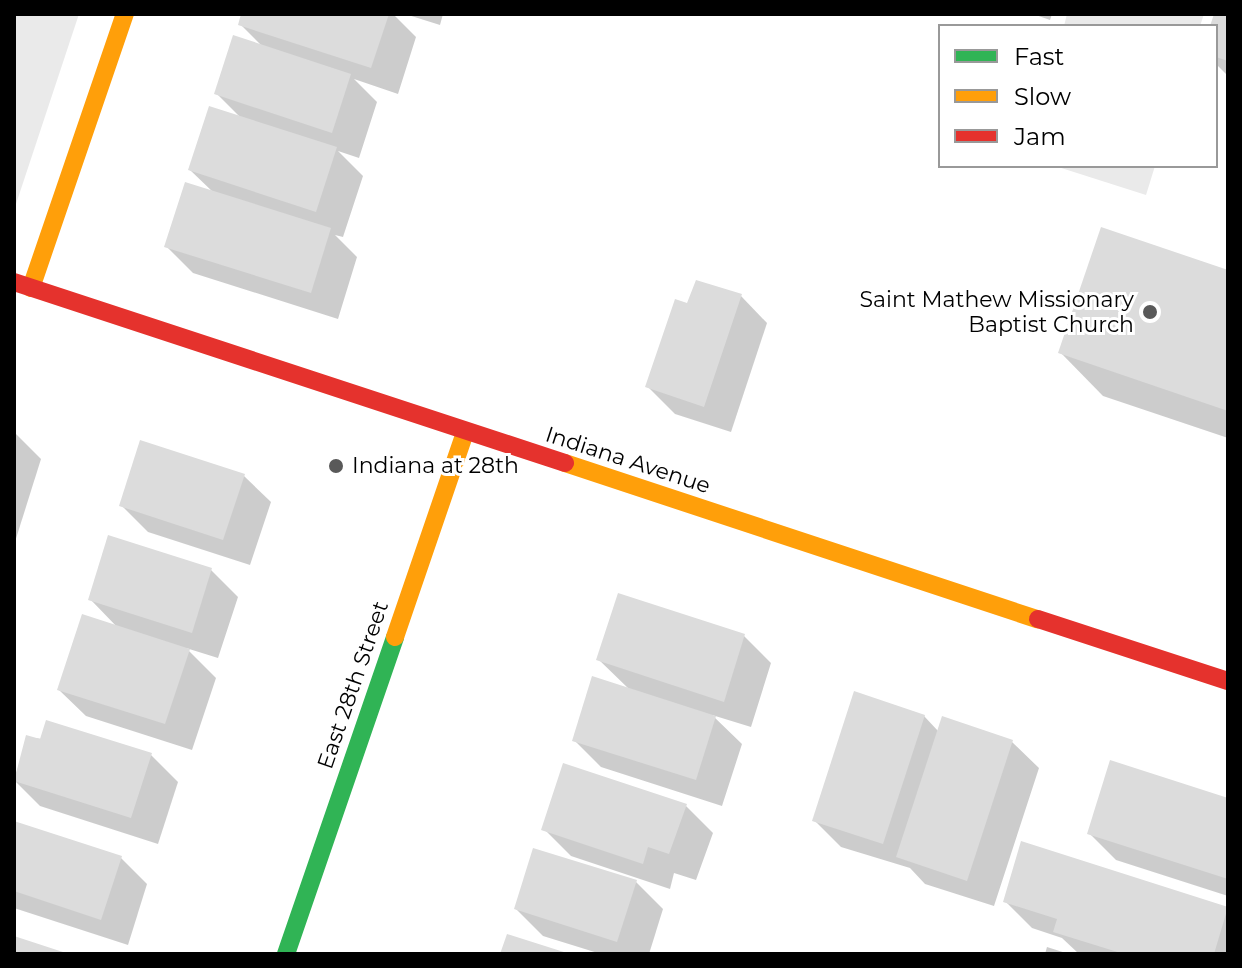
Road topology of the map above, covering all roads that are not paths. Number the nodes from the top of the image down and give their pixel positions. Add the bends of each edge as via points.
1 (125, 14) edge
2 (23, 285) edge
3 (465, 432) junction
4 (1228, 681) edge
5 (286, 954) edge

1 - 2 street
2 - 3 street, Indiana Avenue
3 - 4 street, Indiana Avenue
3 - 5 street, East 28th Street

